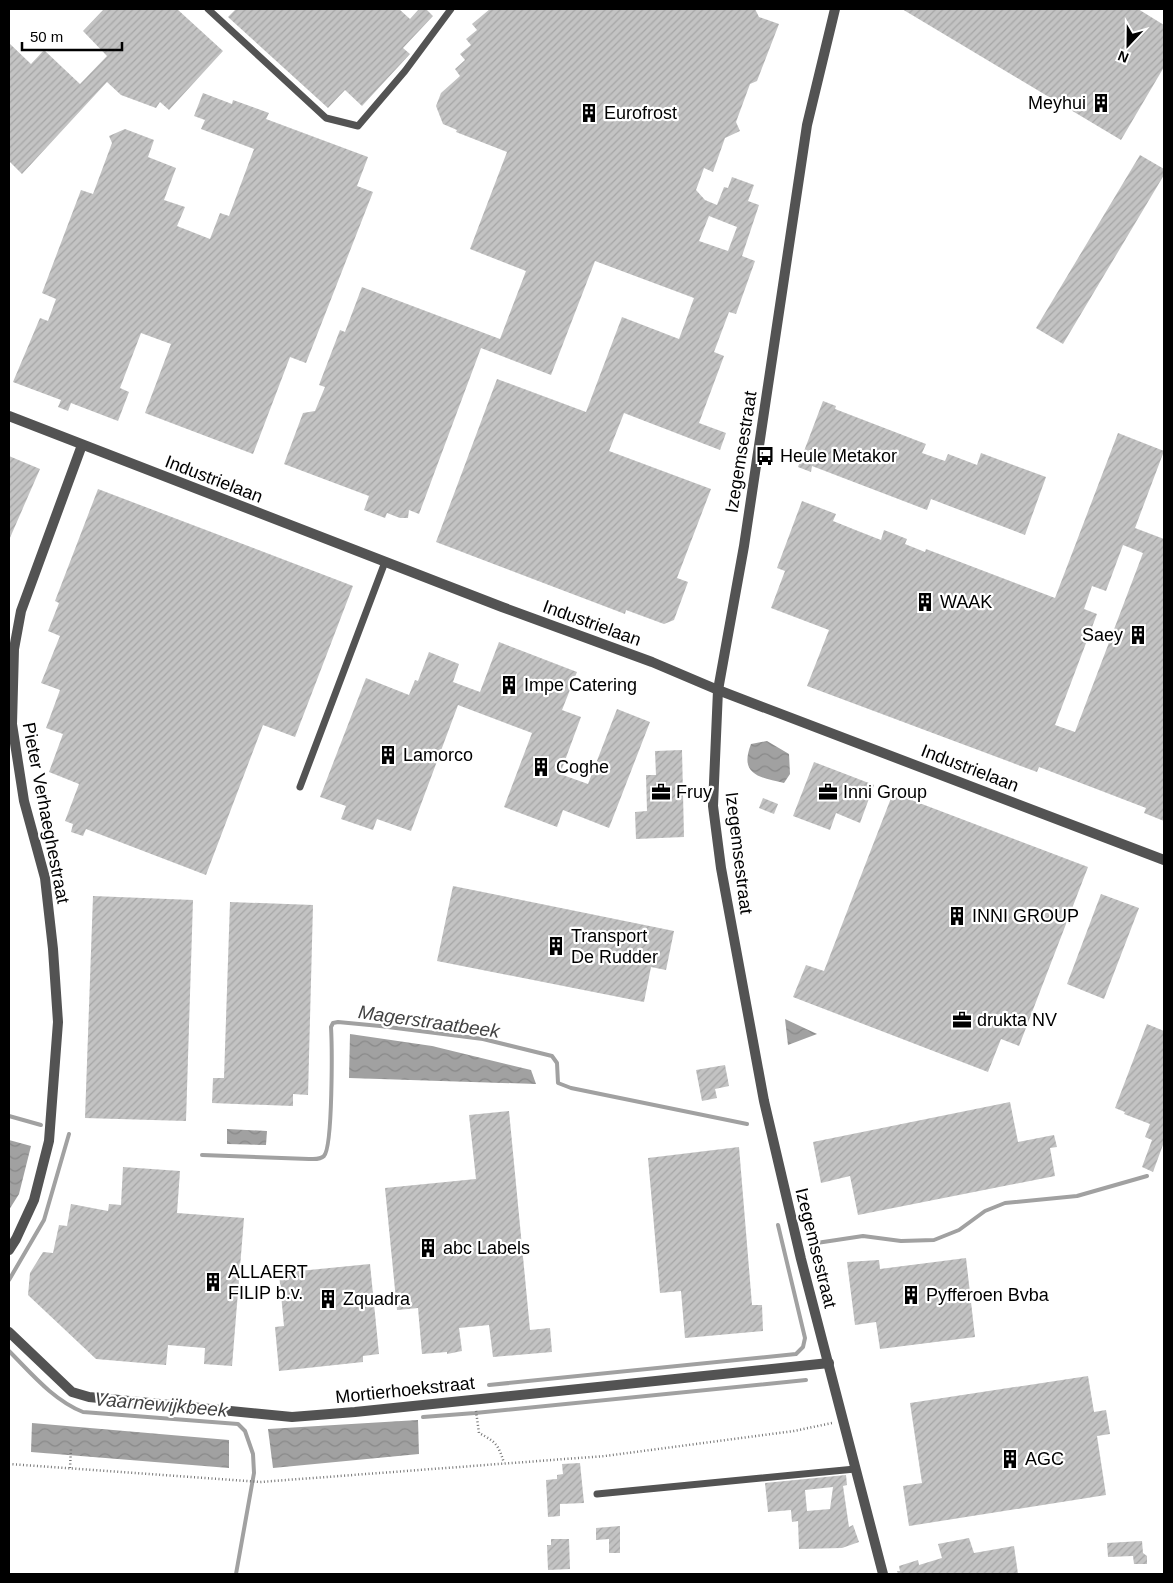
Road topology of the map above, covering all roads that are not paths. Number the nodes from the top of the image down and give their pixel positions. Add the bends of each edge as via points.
1 (208, 9) edge
2 (451, 9) edge
3 (835, 9) edge
4 (9, 416) edge
5 (82, 445) junction
6 (386, 562) junction
7 (718, 690) junction
8 (300, 787) dead end
9 (1164, 860) edge
10 (9, 1250) edge
11 (9, 1332) edge
12 (829, 1363) junction
13 (855, 1469) junction
14 (597, 1494) dead end
15 (883, 1574) edge

1 - 2 lane via 326,118 358,126 406,71
3 - 7 street, Izegemsestraat via 807,125 744,546
4 - 5 street, Industrielaan
5 - 6 street, Industrielaan
5 - 10 street, Pieter Verhaeghestraat via 21,611 14,649 12,724 24,801 45,878 58,1022 49,1141 34,1200
6 - 7 street, Industrielaan
6 - 8 lane
7 - 9 street, Industrielaan
7 - 12 street, Izegemsestraat via 712,806 721,868 764,1101
11 - 12 street, Mortierhoekstraat via 72,1392 90,1397 292,1417
12 - 13 street, Izegemsestraat
13 - 14 lane
13 - 15 street, Izegemsestraat

